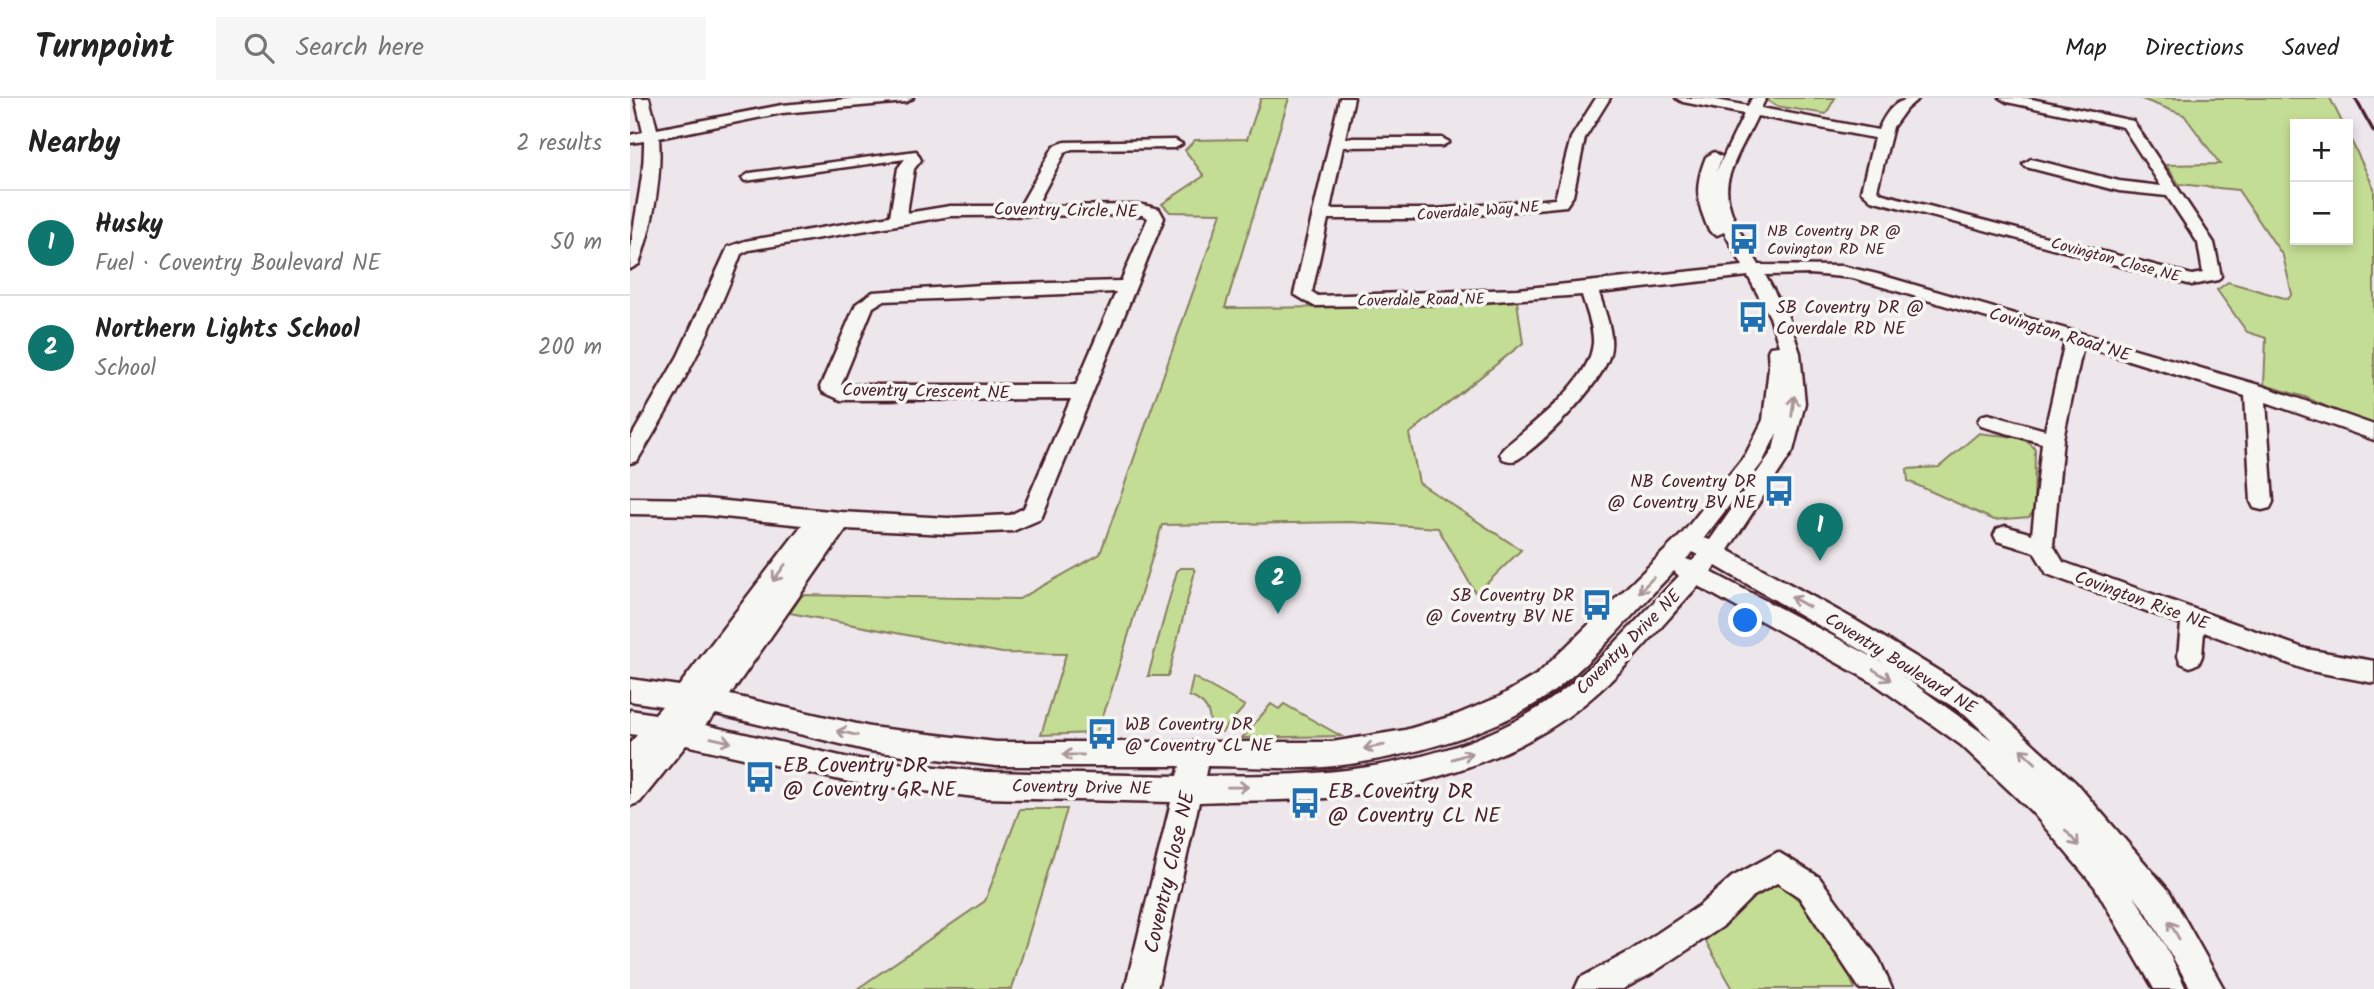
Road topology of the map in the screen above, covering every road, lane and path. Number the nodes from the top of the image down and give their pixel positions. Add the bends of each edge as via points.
1 (642, 98) edge
2 (906, 98) edge
3 (1347, 98) edge
4 (1603, 98) edge
5 (1683, 98) edge
6 (1713, 98) edge
7 (1912, 98) edge
8 (2007, 98) edge
9 (802, 104) edge
10 (1748, 104) edge
11 (1883, 131) junction
12 (691, 133) junction
13 (652, 137) junction
14 (1441, 142) dead end
15 (1337, 143) junction
16 (1175, 144) dead end
17 (630, 145) edge
18 (2031, 164) dead end
19 (750, 178) dead end
20 (651, 186) junction
21 (2174, 192) junction
22 (1026, 209) junction
23 (1321, 214) junction
24 (898, 218) junction
25 (630, 264) edge
26 (1747, 273) junction
27 (1126, 286) junction
28 (1588, 289) junction
29 (2075, 339) junction
30 (2255, 391) junction
31 (1082, 392) junction
32 (1988, 421) dead end
33 (2374, 433) edge
34 (2053, 439) junction
35 (1510, 454) dead end
36 (630, 456) edge
37 (2262, 502) dead end
38 (630, 506) edge
39 (830, 519) junction
40 (2005, 535) dead end
41 (2042, 545) junction
42 (1699, 556) junction
43 (1672, 560) joint
44 (2193, 620) junction
45 (1841, 639) junction
46 (2190, 656) dead end
47 (2374, 672) edge
48 (630, 690) edge
49 (699, 699) junction
50 (630, 722) edge
51 (671, 729) junction
52 (1196, 754) junction
53 (630, 763) edge
54 (1188, 789) junction
55 (630, 793) edge
56 (1141, 989) edge
57 (1591, 989) edge
58 (1875, 989) edge
59 (2170, 989) edge
60 (2208, 989) edge

1 - 13 street
2 - 9 street
3 - 15 street, Coverdale Road NE
4 - 23 street, Coverdale Way NE via 1578,138 1560,203 1435,214
5 - 10 street
6 - 10 street
7 - 11 street, Covington Close NE via 1895,109
8 - 21 street, Covington Close NE via 2128,124
9 - 12 street
9 - 13 street
10 - 11 street
10 - 26 street, Coventry Drive NE via 1720,178 1725,216
11 - 21 street, Covington Close NE via 1868,191 1877,197 2192,280 2212,276 2206,243
12 - 13 street
12 - 20 street via 670,148
13 - 17 street
13 - 20 street
14 - 15 street
15 - 23 street, Coverdale Road NE
16 - 22 street via 1070,145 1059,149
18 - 21 street via 2119,187
19 - 24 street via 911,155
20 - 25 street
22 - 24 street, Coventry Circle NE
22 - 27 street, Coventry Circle NE via 1153,212 1156,218
23 - 28 street, Coverdale Road NE via 1303,295 1314,301 1432,301
24 - 36 street, Coventry Circle NE via 734,251 670,394
26 - 28 street, Coverdale Road NE
26 - 29 street, Covington Road NE via 1845,271
26 - 42 street, Coventry Drive NE via 1779,317 1791,353 1795,403 1783,451 1763,462
27 - 31 street, Coventry Circle NE
27 - 31 street, Coventry Crescent NE via 879,296 864,304 830,387 841,393
28 - 35 street via 1602,345 1595,366 1567,404
29 - 30 street, Covington Road NE
29 - 34 street
30 - 33 street, Covington Road NE
30 - 37 street
31 - 39 street, Coventry Circle NE via 1033,513 1013,523 948,526
32 - 34 street
34 - 41 street
38 - 39 street, Coventry Circle NE via 705,507
39 - 49 street
40 - 41 street
41 - 44 street, Covington Rise NE via 2055,568
42 - 43 street, Coventry Boulevard NE
42 - 45 street, Coventry Boulevard NE
54 -> 42 street, Coventry Drive NE via 1328,785 1420,769 1473,753 1565,705 1603,671
43 -> 52 street, Coventry Drive NE via 1547,682 1460,726 1405,742 1332,754
44 - 46 street
44 - 47 street, Covington Rise NE via 2306,659
45 -> 59 street, Coventry Boulevard NE via 1969,737 2042,803 2105,877
60 -> 45 street, Coventry Boulevard NE via 2158,902 2065,791 1974,706
48 - 49 street, Coventry Drive NE
49 - 51 street
52 -> 49 street, Coventry Drive NE via 996,754 870,739
50 - 51 street, Coventry Drive NE
51 - 53 street
51 -> 54 street, Coventry Drive NE via 862,772 984,785
51 - 55 street
52 - 54 street, Coventry Close NE
54 - 56 street, Coventry Close NE
57 - 58 street via 1640,963 1711,916 1742,887 1778,866 1809,887 1868,970

